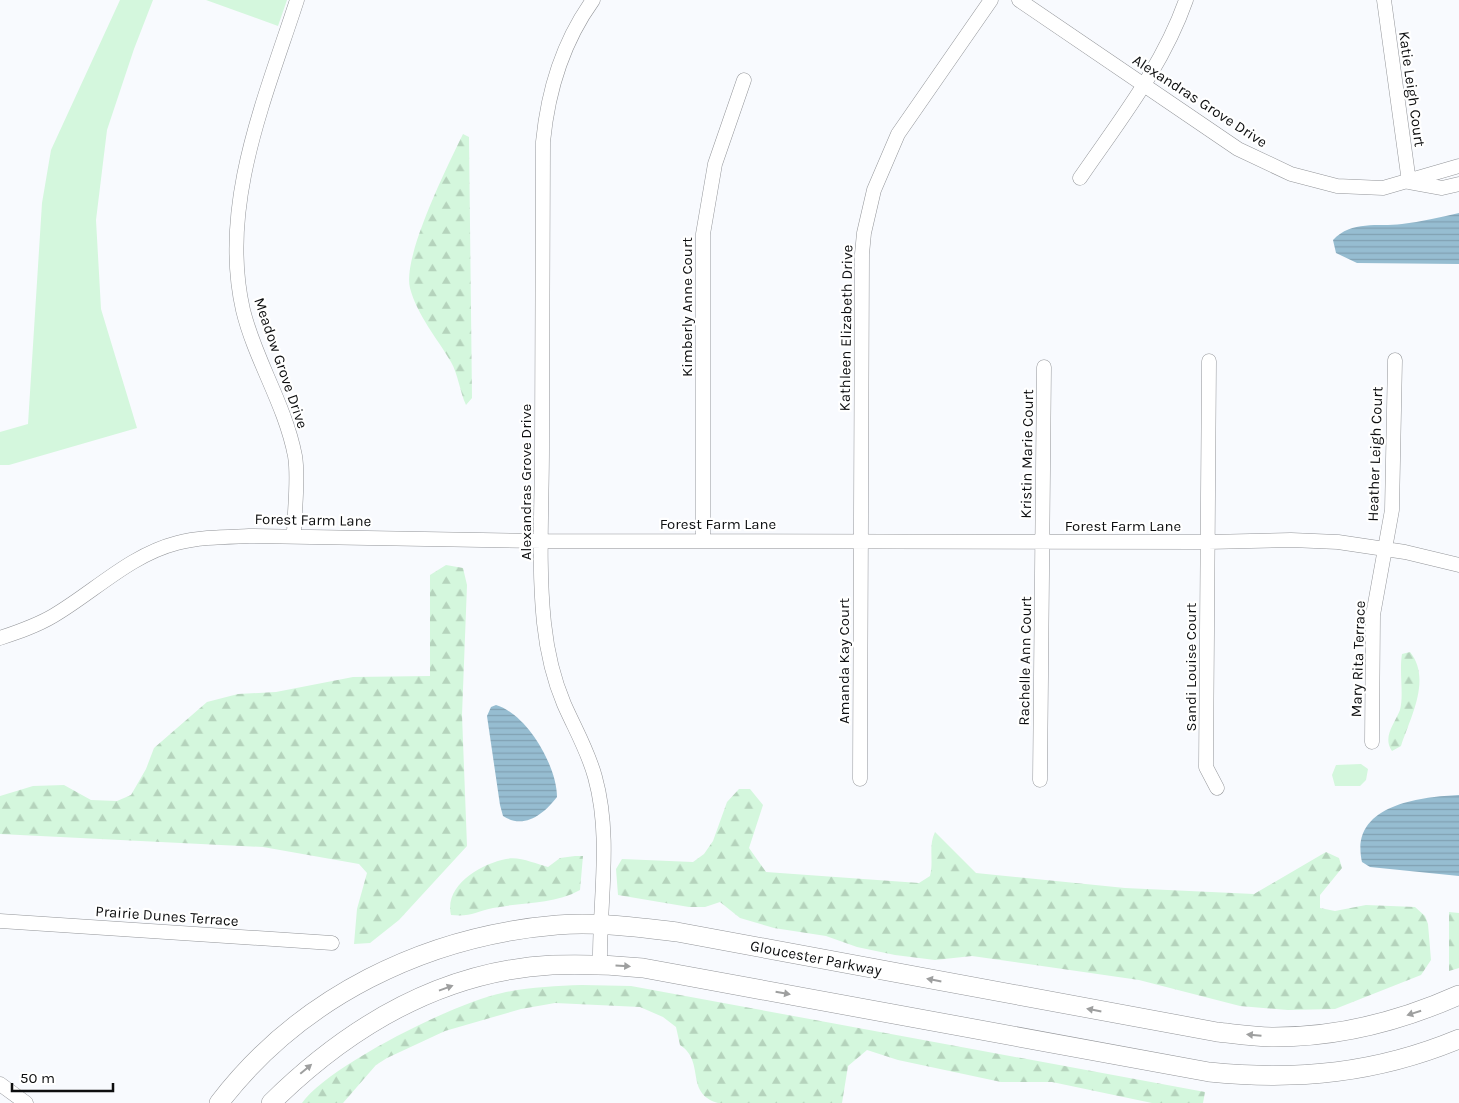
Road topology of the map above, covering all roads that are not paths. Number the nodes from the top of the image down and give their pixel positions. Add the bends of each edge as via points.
1 (297, 0) edge
2 (593, 0) edge
3 (991, 0) edge
4 (1019, 0) edge
5 (1186, 0) edge
6 (1384, 0) edge
7 (744, 80) dead end
8 (1143, 84) junction
9 (1459, 166) edge
10 (1080, 178) dead end
11 (1409, 182) junction
12 (1459, 184) edge
13 (1209, 360) dead end
14 (1394, 360) dead end
15 (1044, 367) dead end
16 (294, 536) junction
17 (703, 540) junction
18 (542, 541) junction
19 (861, 542) junction
20 (1042, 542) junction
21 (1208, 542) junction
22 (1385, 548) junction
23 (1459, 565) edge
24 (0, 638) edge
25 (1372, 742) dead end
26 (860, 780) dead end
27 (1040, 780) dead end
28 (1218, 788) dead end
29 (0, 921) edge
30 (599, 924) junction
31 (332, 942) dead end
32 (600, 965) junction
33 (1459, 995) edge
34 (1459, 1039) edge
35 (0, 1084) edge
36 (26, 1103) edge
37 (219, 1103) edge
38 (271, 1103) edge

1 - 16 street, Meadow Grove Drive via 244,174 236,244 243,310 280,403 295,458
2 - 18 street, Alexandras Grove Drive via 559,62 545,115
3 - 19 street, Kathleen Elizabeth Drive via 898,134 868,211 862,254
4 - 8 street, Alexandras Grove Drive
5 - 8 street via 1175,32
6 - 11 street, Katie Leigh Court
7 - 17 street, Kimberly Anne Court via 714,164 703,234
8 - 10 street
8 - 11 street, Alexandras Grove Drive via 1238,149 1291,174 1337,186 1360,188 1383,188
9 - 11 street, Alexandras Grove Drive
11 - 12 street, Alexandras Grove Drive via 1442,188
13 - 21 street, Sandi Louise Court
14 - 22 street, Heather Leigh Court via 1392,510
15 - 20 street, Kristin Marie Court
16 - 18 street, Forest Farm Lane
16 - 24 street, Forest Farm Lane via 212,538 176,543 114,574 53,616
17 - 18 street, Forest Farm Lane
17 - 19 street, Forest Farm Lane
18 - 30 street, Alexandras Grove Drive via 548,650 564,705 587,753 601,804 604,854
19 - 20 street, Forest Farm Lane
19 - 26 street, Amanda Kay Court
20 - 21 street, Forest Farm Lane
20 - 27 street, Rachelle Ann Court
21 - 22 street, Forest Farm Lane via 1291,540
21 - 28 street, Sandi Louise Court via 1206,767
22 - 23 street, Forest Farm Lane
22 - 25 street, Mary Rita Terrace via 1373,615
29 - 31 street, Prairie Dunes Terrace
30 - 32 street, Alexandras Grove Drive
33 -> 30 main road, Gloucester Parkway via 1432,1008 1386,1022 1321,1034 1273,1037 1207,1030 677,932
30 - 37 main road, Gloucester Parkway via 558,925 488,934 441,948 381,972 345,990 310,1014 266,1051
32 -> 34 main road via 643,968 1209,1072 1249,1076 1352,1071 1425,1053
38 -> 32 main road via 337,1044 396,1009 447,988 488,976 551,965
35 - 36 street

